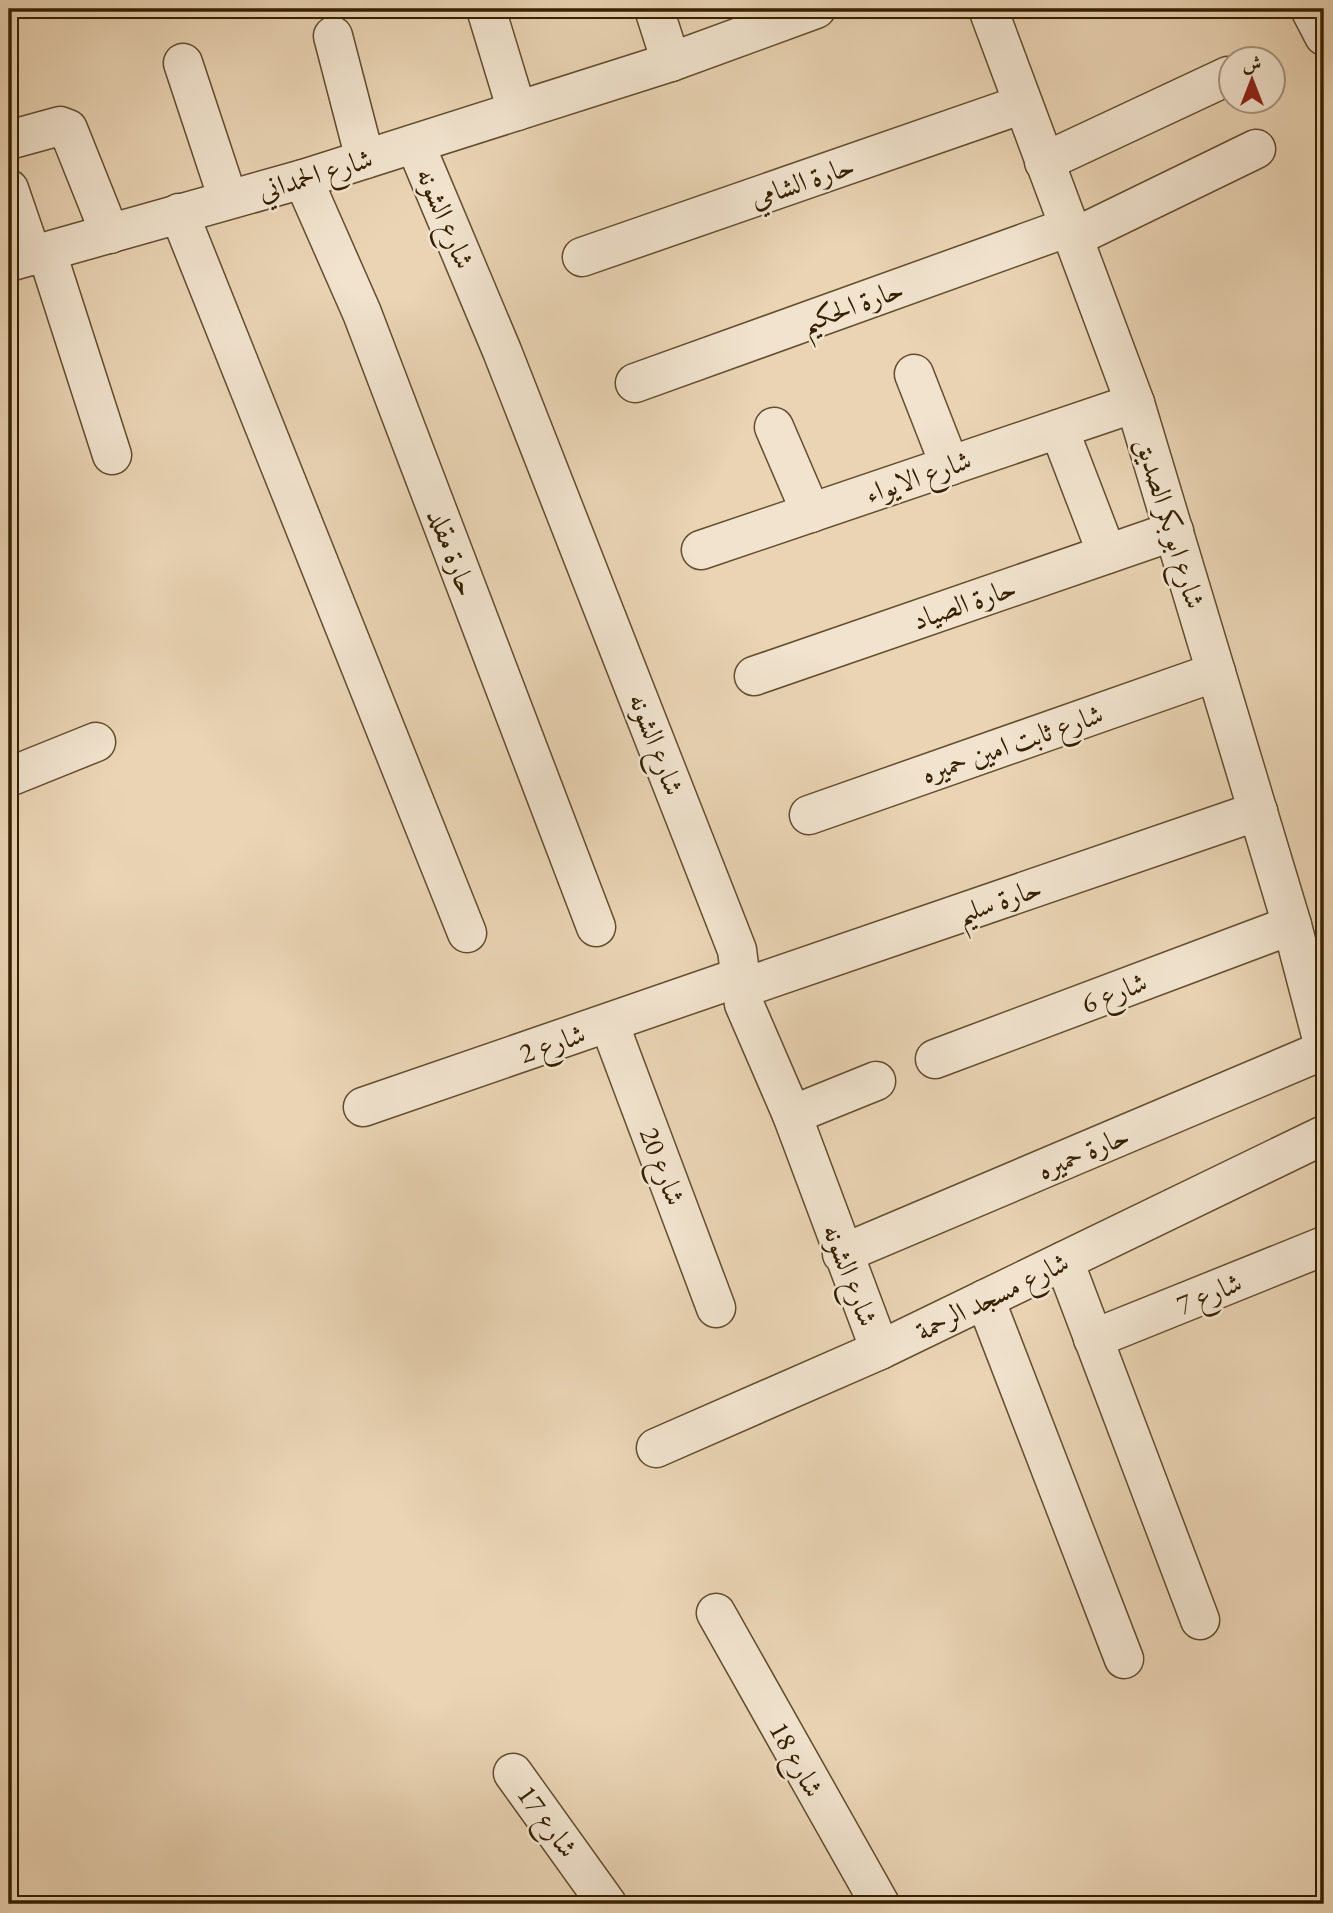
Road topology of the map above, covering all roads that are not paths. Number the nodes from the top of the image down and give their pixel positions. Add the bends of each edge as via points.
1 (486, 9) edge
2 (654, 9) edge
3 (816, 9) edge
4 (1310, 9) edge
5 (994, 11) edge
6 (333, 36) dead end
7 (1324, 36) edge
8 (671, 62) junction
9 (183, 63) dead end
10 (1218, 81) edge
11 (1023, 104) junction
12 (517, 111) junction
13 (9, 140) edge
14 (415, 144) junction
15 (1256, 149) dead end
16 (365, 159) junction
17 (1044, 162) junction
18 (303, 179) junction
19 (9, 189) edge
20 (228, 199) junction
21 (179, 213) junction
22 (1071, 233) junction
23 (110, 234) junction
24 (29, 257) edge
25 (582, 257) dead end
26 (914, 374) dead end
27 (635, 383) dead end
28 (1135, 404) junction
29 (774, 427) dead end
30 (1059, 429) junction
31 (111, 454) dead end
32 (950, 466) junction
33 (811, 513) junction
34 (1174, 531) junction
35 (701, 550) dead end
36 (1107, 554) junction
37 (1216, 672) junction
38 (754, 676) dead end
39 (96, 742) dead end
40 (9, 777) edge
41 (1258, 811) junction
42 (808, 815) dead end
43 (1292, 925) junction
44 (596, 927) dead end
45 (467, 933) dead end
46 (740, 983) junction
47 (609, 1023) junction
48 (1324, 1049) edge
49 (935, 1059) dead end
50 (876, 1080) dead end
51 (363, 1108) dead end
52 (792, 1115) junction
53 (1324, 1135) edge
54 (1324, 1246) edge
55 (842, 1254) junction
56 (1064, 1261) junction
57 (985, 1299) junction
58 (716, 1308) dead end
59 (1093, 1339) junction
60 (880, 1350) junction
61 (656, 1448) dead end
62 (716, 1613) dead end
63 (1200, 1620) dead end
64 (1124, 1659) dead end
65 (513, 1773) dead end
66 (607, 1904) edge
67 (880, 1904) edge

1 - 12 street
2 - 8 street
3 - 8 street, شارع الحمداني
4 - 7 street
5 - 11 street, شارع ابو بكر الصديق
6 - 16 street
8 - 12 street, شارع الحمداني
9 - 20 street
10 - 17 street
11 - 17 street, شارع ابو بكر الصديق
11 - 25 street, حارة الشامي
12 - 14 street, شارع الحمداني
13 - 23 street via 60,126 68,130
14 - 16 street, شارع الحمداني
14 - 46 street, شارع الشونه via 502,351 737,950
15 - 22 street, حارة الحكيم
16 - 18 street, شارع الحمداني
17 - 22 street, شارع ابو بكر الصديق
18 - 20 street, شارع الحمداني
18 - 44 street, حارة مقلد via 362,313
19 - 24 street
20 - 21 street, شارع الحمداني
21 - 23 street, شارع الحمداني
21 - 45 street
22 - 27 street, حارة الحكيم
22 - 28 street, شارع ابو بكر الصديق
23 - 24 street, شارع الحمداني
24 - 31 street
26 - 32 street
28 - 30 street, شارع الايواء
28 - 34 street, شارع ابو بكر الصديق
29 - 33 street
30 - 32 street, شارع الايواء
30 - 36 street
32 - 33 street, شارع الايواء
33 - 35 street, شارع الايواء
34 - 36 street, حارة الصياد
34 - 37 street, شارع ابو بكر الصديق
36 - 38 street, حارة الصياد
37 - 41 street, شارع ابو بكر الصديق
37 - 42 street, شارع ثابت امين حميره
39 - 40 street
41 - 43 street, شارع ابو بكر الصديق
41 - 46 street, حارة سليم
43 - 48 street, شارع ابو بكر الصديق
43 - 49 street, شارع 6
46 - 47 street, شارع 2
46 - 52 street, شارع الشونه via 744,1004
47 - 51 street, شارع 2
47 - 58 street, شارع 20
48 - 55 street, حارة حميره
50 - 52 street
52 - 55 street, شارع الشونه
53 - 56 street, شارع مسجد الرحمة
54 - 59 street, شارع 7
55 - 60 street, شارع الشونه
56 - 57 street, شارع مسجد الرحمة
56 - 59 street
57 - 60 street, شارع مسجد الرحمة
57 - 64 street
59 - 63 street
60 - 61 street, شارع مسجد الرحمة
62 - 67 street, شارع 18
65 - 66 street, شارع 17

